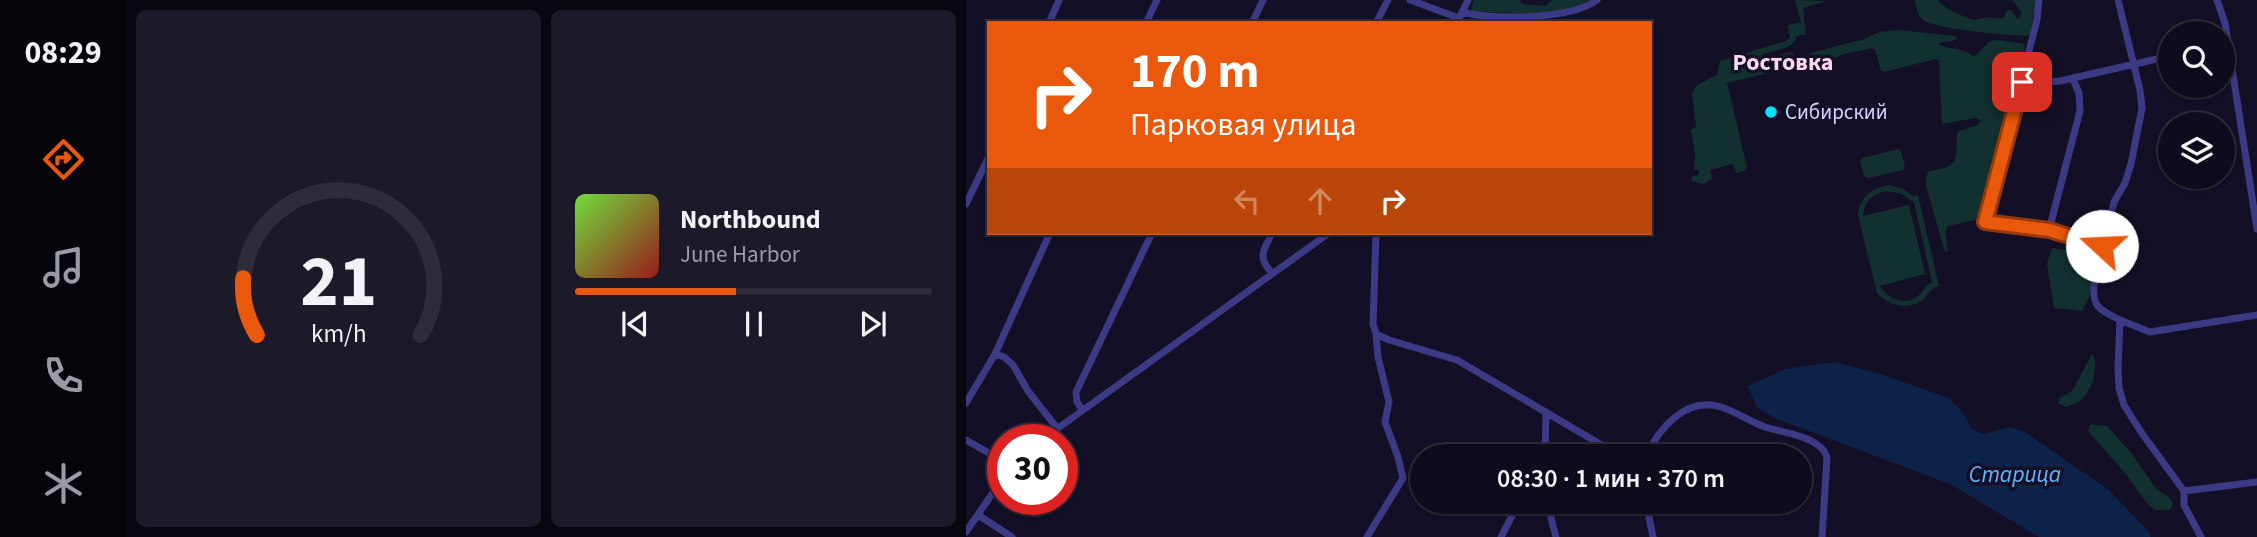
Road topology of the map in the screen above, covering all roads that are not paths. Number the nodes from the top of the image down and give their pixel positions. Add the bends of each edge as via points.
1 (1059, 0) edge
2 (1157, 0) edge
3 (1263, 0) edge
4 (1388, 0) edge
5 (1410, 0) edge
6 (1468, 0) edge
7 (1597, 0) edge
8 (2039, 0) edge
9 (2118, 0) edge
10 (2217, 0) edge
11 (1459, 17) edge
12 (1050, 21) edge
13 (1147, 21) edge
14 (1253, 21) edge
15 (1377, 21) edge
16 (2224, 21) edge
17 (2158, 59) edge
18 (2134, 65) junction
19 (2023, 77) junction
20 (2073, 79) junction
21 (2235, 98) edge
22 (987, 160) edge
23 (966, 204) edge
24 (2257, 229) edge
25 (2049, 230) junction
26 (1049, 235) edge
27 (1151, 235) edge
28 (1271, 235) edge
29 (1326, 235) edge
30 (1376, 235) edge
31 (2102, 246) junction
32 (1271, 272) junction
33 (2257, 315) edge
34 (2120, 320) junction
35 (1376, 334) junction
36 (995, 354) junction
37 (966, 403) edge
38 (1082, 409) junction
39 (1546, 414) junction
40 (1054, 424) edge
41 (1062, 424) edge
42 (966, 440) edge
43 (1545, 444) edge
44 (1599, 444) edge
45 (1653, 444) edge
46 (987, 452) edge
47 (2257, 482) edge
48 (2183, 491) junction
49 (987, 502) edge
50 (1513, 514) edge
51 (1550, 514) edge
52 (1648, 514) edge
53 (978, 515) junction
54 (966, 532) edge
55 (1012, 537) edge
56 (1367, 537) edge
57 (1501, 537) edge
58 (1556, 537) edge
59 (1653, 537) edge
60 (1822, 537) edge
61 (2201, 537) edge

1 - 12 street
2 - 13 street
3 - 14 street
4 - 15 street
5 - 11 street
6 - 11 street
7 - 11 street via 1584,8 1515,18
8 - 19 street
9 - 18 street
10 - 16 street
17 - 18 street
18 - 20 street
18 - 31 street via 2141,119
19 - 20 street via 2048,82
19 - 25 street via 1985,222
20 - 25 street via 2080,111
21 - 24 street
22 - 23 street
25 - 31 street
26 - 36 street
27 - 38 street via 1076,392
28 - 32 street via 1262,260
29 - 32 street
30 - 35 street
31 - 34 street via 2093,297 2101,310
32 - 38 street
33 - 34 street via 2150,332
34 - 48 street via 2119,379 2124,405
35 - 39 street via 1457,360
35 - 56 street via 1389,402 1385,422 1403,478
36 - 37 street
36 - 40 street via 1013,365
38 - 41 street
39 - 43 street
39 - 44 street
42 - 46 street
45 - 60 street via 1667,423 1707,405 1814,443 1826,457
47 - 48 street
48 - 61 street via 2184,505
49 - 53 street
50 - 57 street
51 - 58 street
52 - 59 street
53 - 54 street
53 - 55 street

